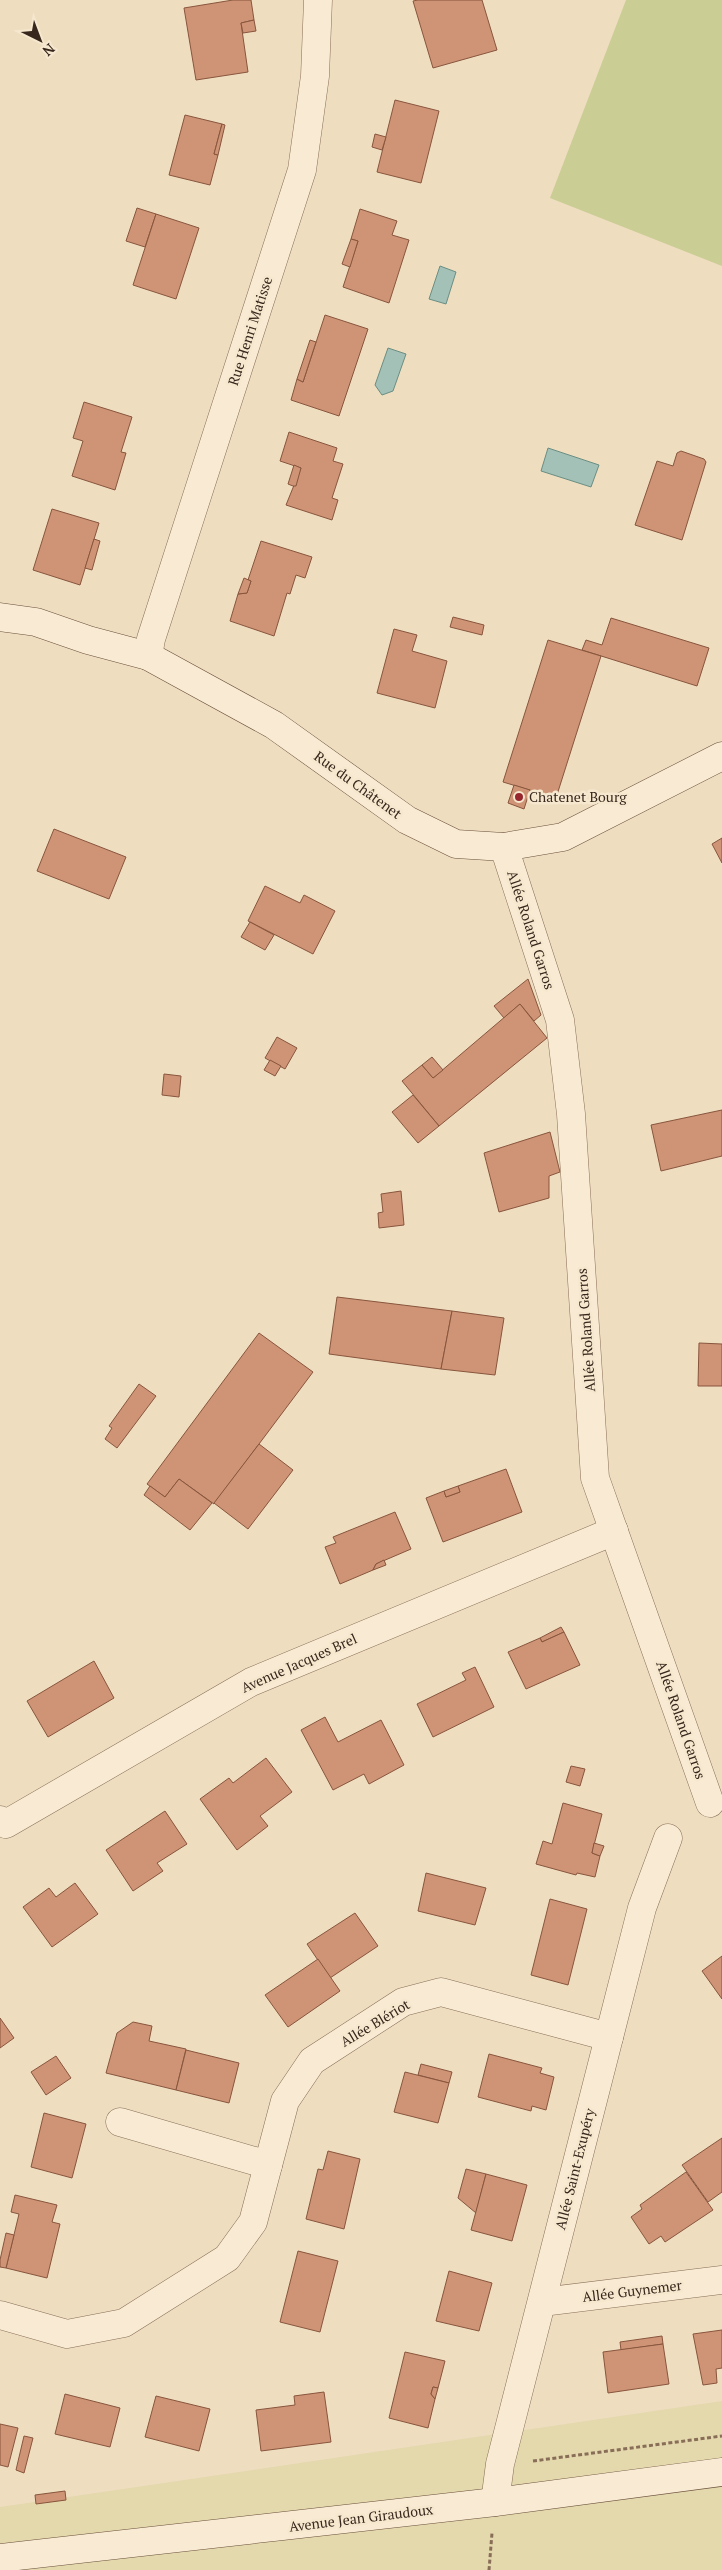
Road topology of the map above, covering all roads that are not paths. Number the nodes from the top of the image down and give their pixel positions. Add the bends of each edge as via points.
1 (318, 0) edge
2 (0, 617) edge
3 (148, 656) junction
4 (722, 756) edge
5 (504, 847) junction
6 (614, 1531) junction
7 (710, 1803) dead end
8 (2, 1825) edge
9 (668, 1838) dead end
10 (609, 2037) junction
11 (120, 2122) dead end
12 (268, 2165) junction
13 (722, 2280) edge
14 (542, 2302) junction
15 (0, 2315) edge
16 (722, 2472) edge
17 (495, 2502) junction
18 (0, 2558) edge

1 - 3 street, Rue Henri Matisse via 315,76 302,170
2 - 3 street, Rue du Châtenet via 36,622
3 - 5 street, Rue du Châtenet via 274,724 406,820 456,844
4 - 5 street, Rue du Châtenet via 563,837
5 - 6 street, Allée Roland Garros via 560,1020 571,1114 596,1478
6 - 7 street, Allée Roland Garros
6 - 8 street, Avenue Jacques Brel via 251,1682
9 - 10 street, Allée Saint-Exupéry via 642,1908
10 - 12 street, Allée Blériot via 441,1992 403,2002 312,2061 285,2101
10 - 14 street, Allée Saint-Exupéry
11 - 12 street
12 - 15 street, Allée Blériot via 253,2222 227,2258 124,2323 67,2334
13 - 14 street, Allée Guynemer
14 - 17 street, Allée Saint-Exupéry via 500,2464
16 - 17 street, Avenue Jean Giraudoux
17 - 18 street, Avenue Jean Giraudoux

